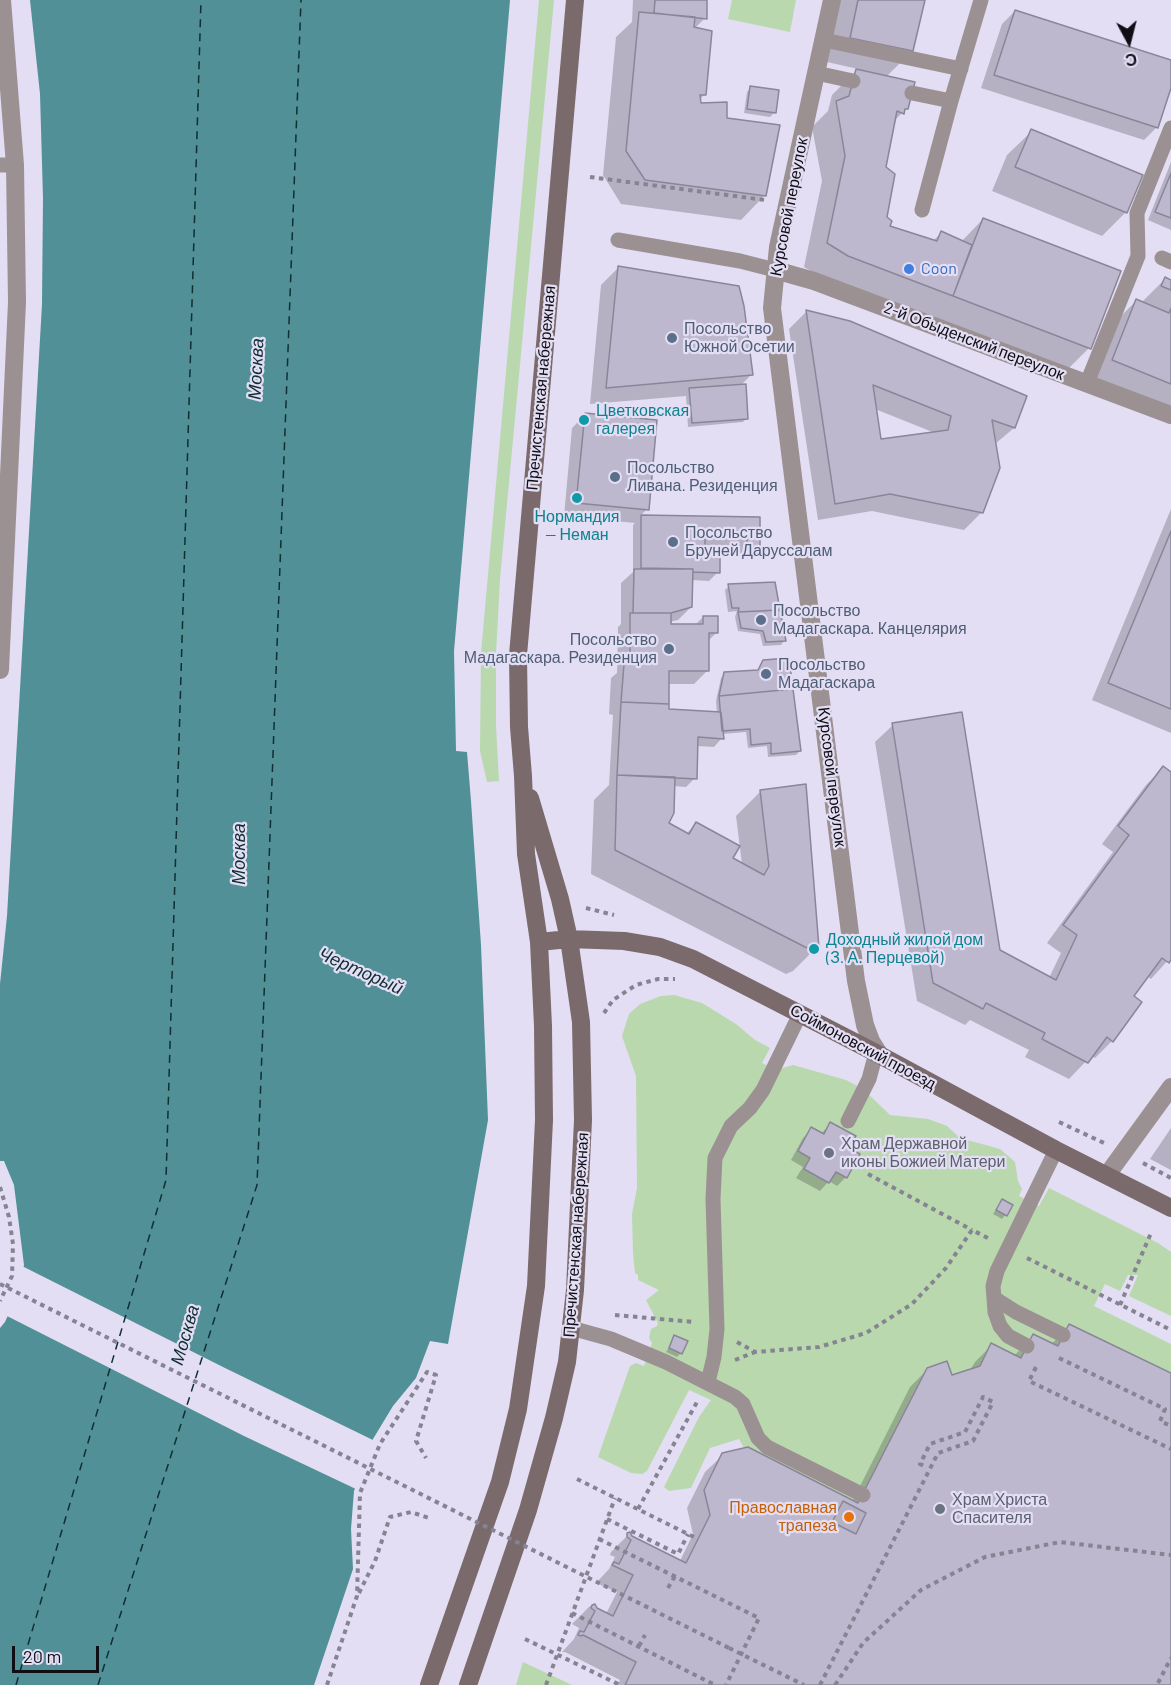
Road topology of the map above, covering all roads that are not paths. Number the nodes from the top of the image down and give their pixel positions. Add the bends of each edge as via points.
1 (2, 0) edge
2 (575, 0) edge
3 (832, 0) edge
4 (981, 0) edge
5 (824, 40) junction
6 (962, 69) junction
7 (816, 73) junction
8 (853, 81) dead end
9 (912, 93) dead end
10 (951, 101) junction
11 (1171, 128) edge
12 (7, 165) edge
13 (922, 210) dead end
14 (618, 240) dead end
15 (775, 270) junction
16 (1087, 383) junction
17 (1171, 415) edge
18 (4, 496) edge
19 (0, 670) edge
20 (523, 776) junction
21 (569, 939) junction
22 (539, 942) junction
23 (800, 1014) junction
24 (878, 1054) junction
25 (1171, 1087) edge
26 (848, 1121) dead end
27 (1056, 1150) junction
28 (1107, 1174) junction
29 (1171, 1208) edge
30 (994, 1298) junction
31 (571, 1328) junction
32 (1063, 1335) dead end
33 (1027, 1346) dead end
34 (708, 1382) junction
35 (863, 1495) dead end
36 (429, 1685) edge
37 (468, 1685) edge

1 - 12 street
2 - 20 main road, Пречистенская набережная via 518,655
3 - 5 street, Курсовой переулок
4 - 6 lane
5 - 6 lane
5 - 7 street, Курсовой переулок
6 - 10 lane
7 - 8 lane
7 - 15 street, Курсовой переулок
9 - 10 lane
10 - 13 lane
11 - 16 lane via 1137,213 1138,256
12 - 18 street via 16,302
14 - 15 lane
15 - 16 street, 2-й Обыденский переулок
15 - 24 street, Курсовой переулок via 774,329 856,981 865,1024
16 - 17 street, 2-й Обыденский переулок
18 - 19 street
20 - 21 main road, Пречистенская набережная
20 - 22 main road, Пречистенская набережная via 526,854
21 - 22 main road, Соймоновский проезд
21 - 23 main road, Соймоновский проезд via 660,947 693,959
21 - 31 main road, Пречистенская набережная via 580,1022 583,1120
22 - 36 main road, Пречистенская набережная via 544,1120 537,1274 527,1354 500,1482
23 - 24 main road, Соймоновский проезд
23 - 34 lane via 763,1090 731,1126 715,1158 717,1329
24 - 26 lane
24 - 27 main road, Соймоновский проезд
25 - 28 street
27 - 28 main road, Соймоновский проезд
27 - 30 lane via 997,1271
28 - 29 main road, Соймоновский проезд
30 - 32 lane
30 - 33 lane via 1000,1326 1008,1336
31 - 34 lane via 611,1339
31 - 37 main road, Пречистенская набережная via 567,1362 533,1494
34 - 35 lane via 743,1404 758,1438 767,1447

